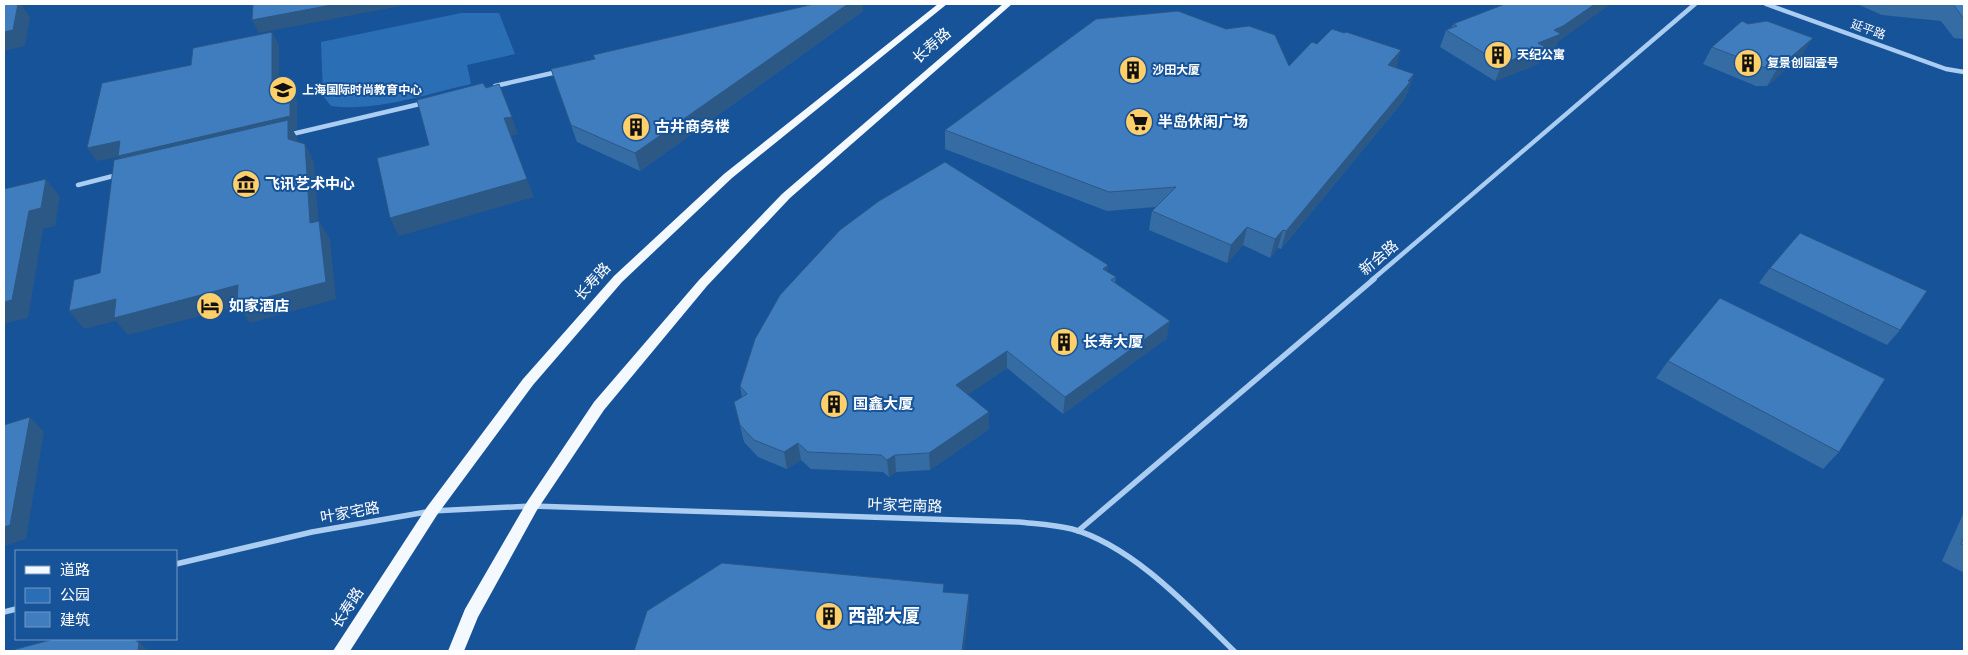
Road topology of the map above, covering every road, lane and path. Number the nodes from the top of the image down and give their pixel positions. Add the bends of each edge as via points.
1 (943, 4) edge
2 (1008, 4) edge
3 (1695, 4) edge
4 (1766, 4) edge
5 (559, 71) edge
6 (1964, 72) edge
7 (492, 87) edge
8 (426, 102) edge
9 (284, 136) edge
10 (120, 175) edge
11 (78, 185) dead end
12 (532, 506) junction
13 (432, 511) junction
14 (1078, 531) junction
15 (178, 564) edge
16 (341, 651) edge
17 (456, 651) edge
18 (1234, 651) edge

1 - 13 main road, 长寿路 via 728,176 618,279 528,382
2 - 12 main road, 长寿路 via 786,196 709,276 599,406
3 - 14 street, 新会路
4 - 6 street, 延平路 via 1946,69
5 - 7 street
8 - 9 street
10 - 11 street
12 - 13 street, 叶家宅路
12 - 14 street, 叶家宅南路 via 1019,522
12 - 17 main road, 长寿路 via 471,614
13 - 15 street, 叶家宅路 via 312,532
13 - 16 main road, 长寿路
14 - 18 street, 叶家宅南路 via 1130,558 1173,593

